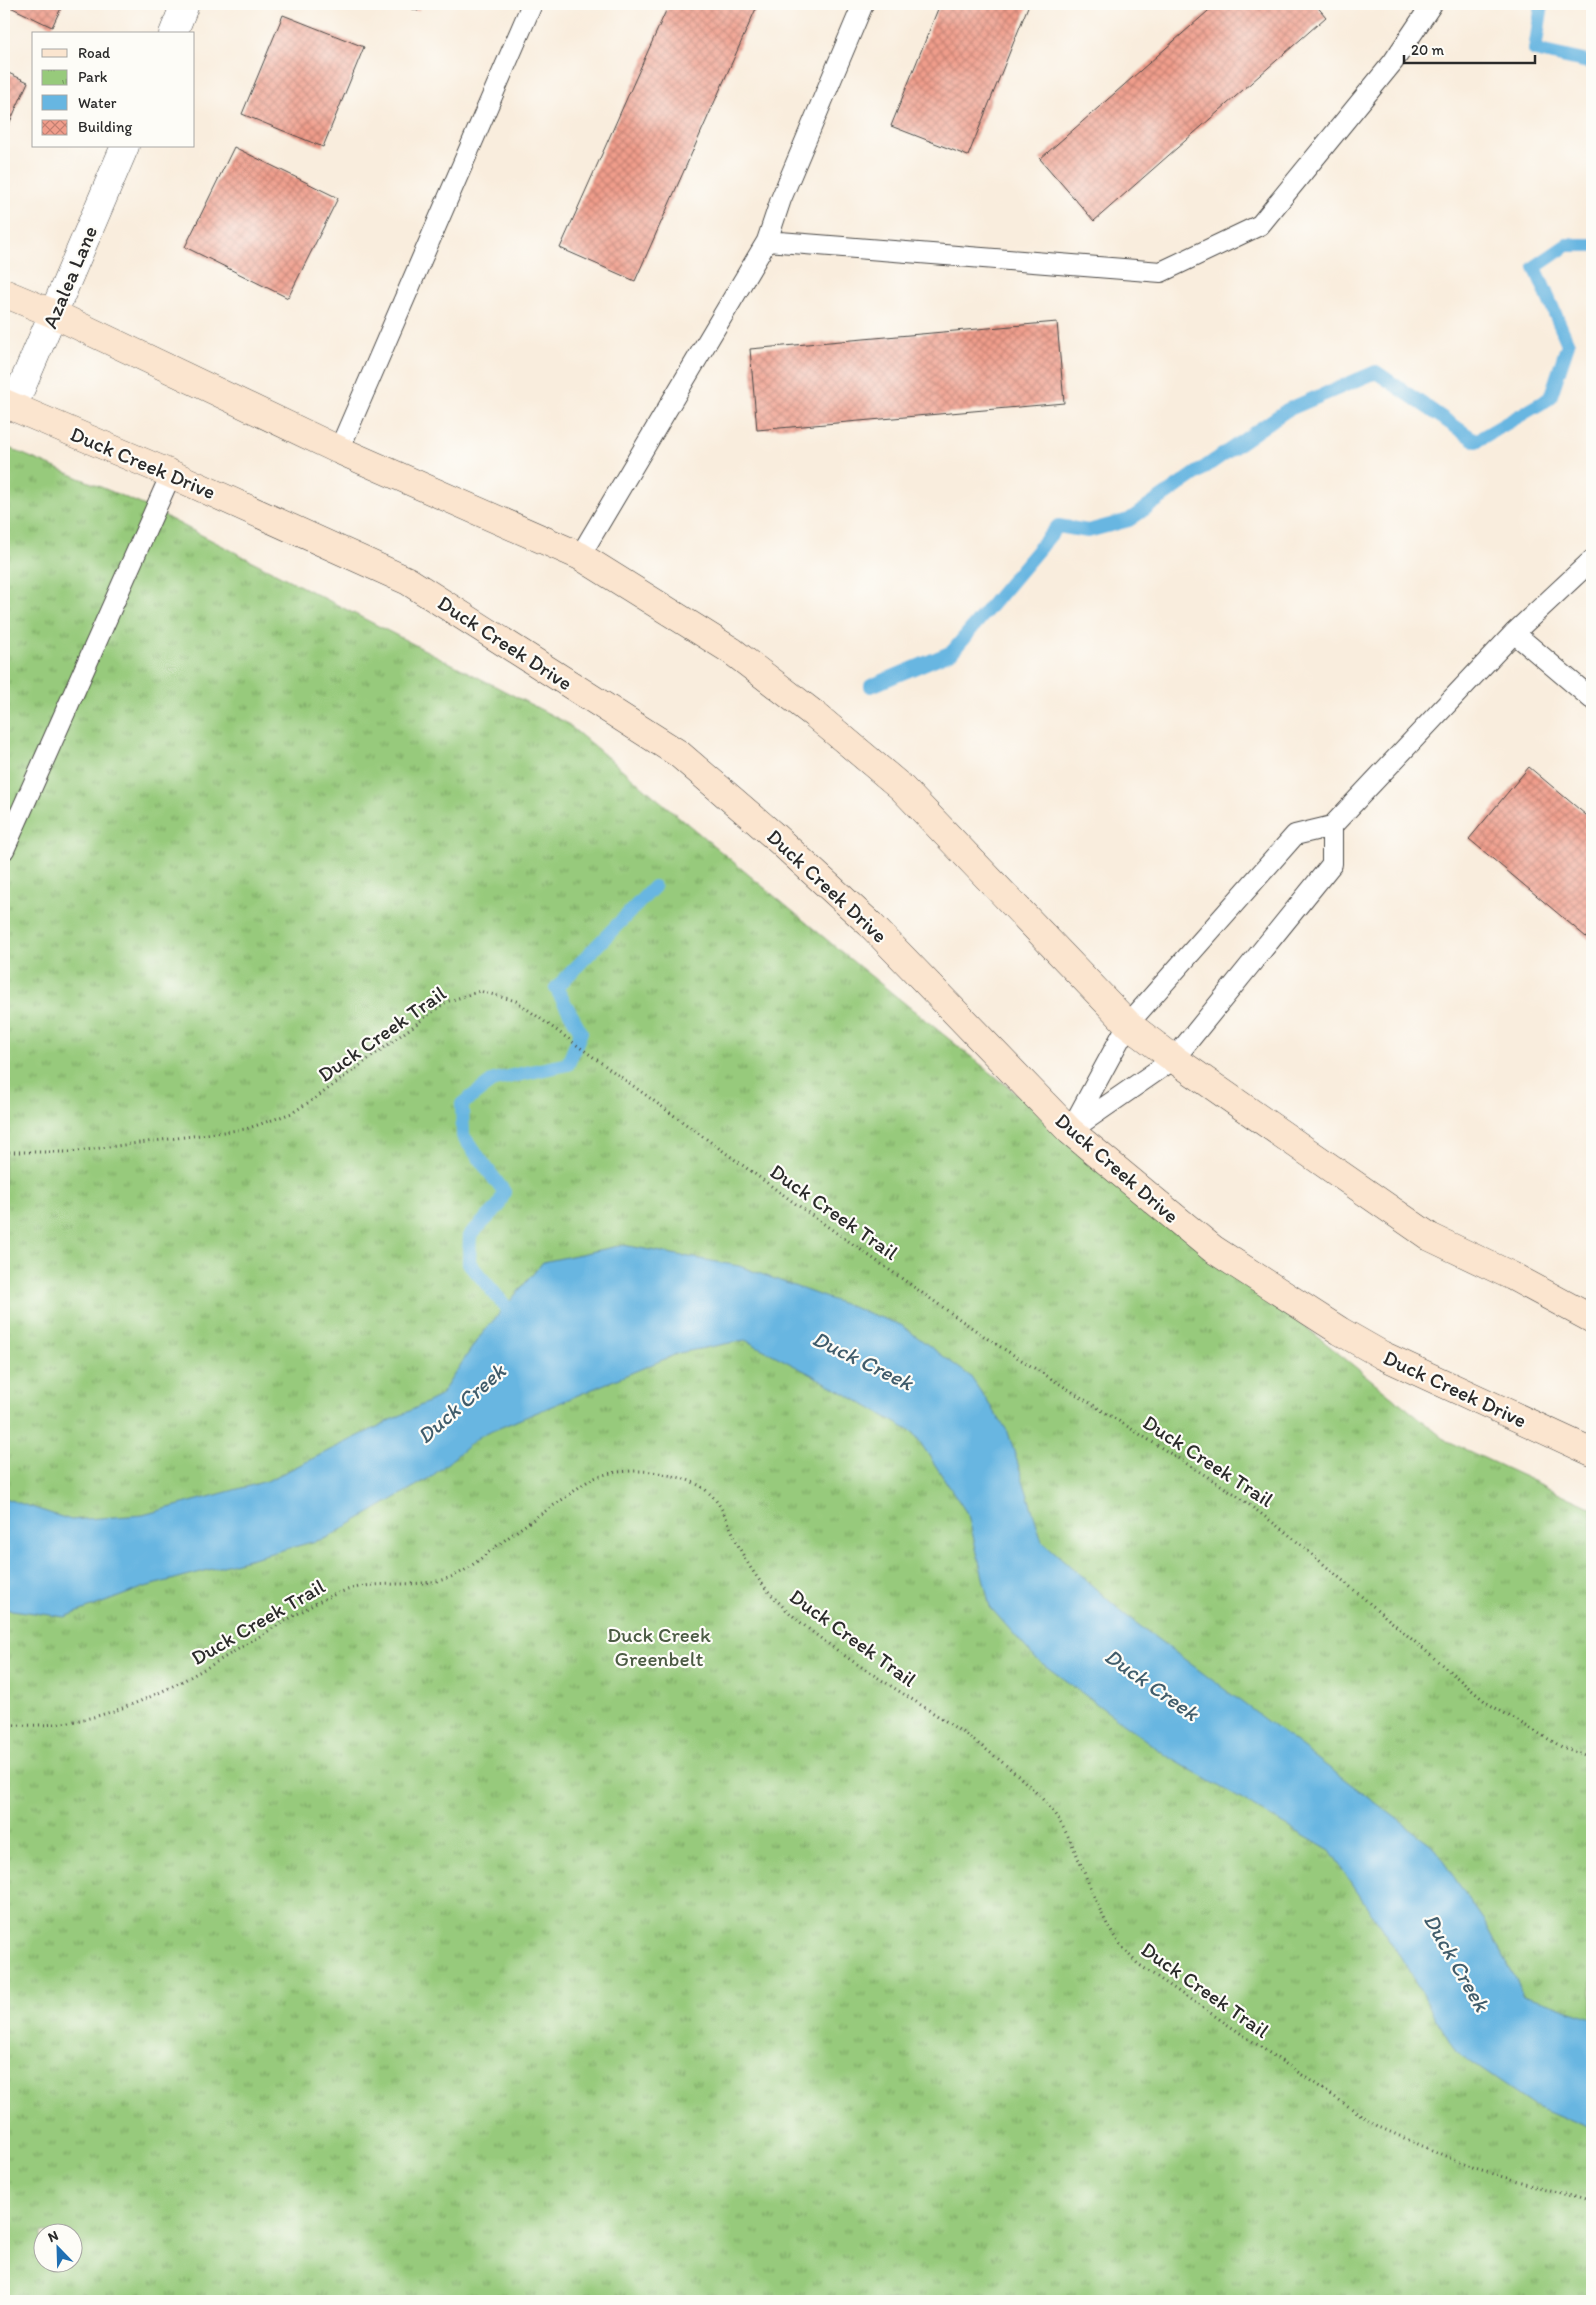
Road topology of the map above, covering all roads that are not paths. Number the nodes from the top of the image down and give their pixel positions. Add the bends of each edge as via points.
1 (186, 4) edge
2 (532, 4) edge
3 (863, 4) edge
4 (1432, 4) edge
5 (174, 32) edge
6 (124, 148) edge
7 (767, 241) junction
8 (4, 293) edge
9 (54, 314) junction
10 (9, 405) edge
11 (339, 450) junction
12 (171, 474) junction
13 (580, 556) junction
14 (1592, 560) edge
15 (1514, 634) junction
16 (1592, 699) edge
17 (1332, 826) junction
18 (4, 850) edge
19 (1128, 1024) junction
20 (1174, 1059) junction
21 (1070, 1131) junction
22 (1592, 1319) edge
23 (1592, 1452) edge

1 - 5 street
2 - 11 lane
3 - 7 lane via 781,199
4 - 7 lane via 1393,62 1260,225 1161,272
6 - 9 street, Azalea Lane
7 - 13 lane
8 - 9 main road
9 - 10 street, Azalea Lane
9 - 11 main road
10 - 12 main road, Duck Creek Drive
11 - 13 main road
12 - 18 lane
12 - 21 main road, Duck Creek Drive via 408,581 679,754 870,924
13 - 19 main road via 732,651 902,788
14 - 15 lane
15 - 16 lane
15 - 17 lane
17 - 19 lane via 1295,835
17 - 20 lane via 1332,864
19 - 20 main road
19 - 21 lane
20 - 21 lane
20 - 22 main road via 1430,1237
21 - 23 main road, Duck Creek Drive via 1213,1249 1340,1331 1439,1383

